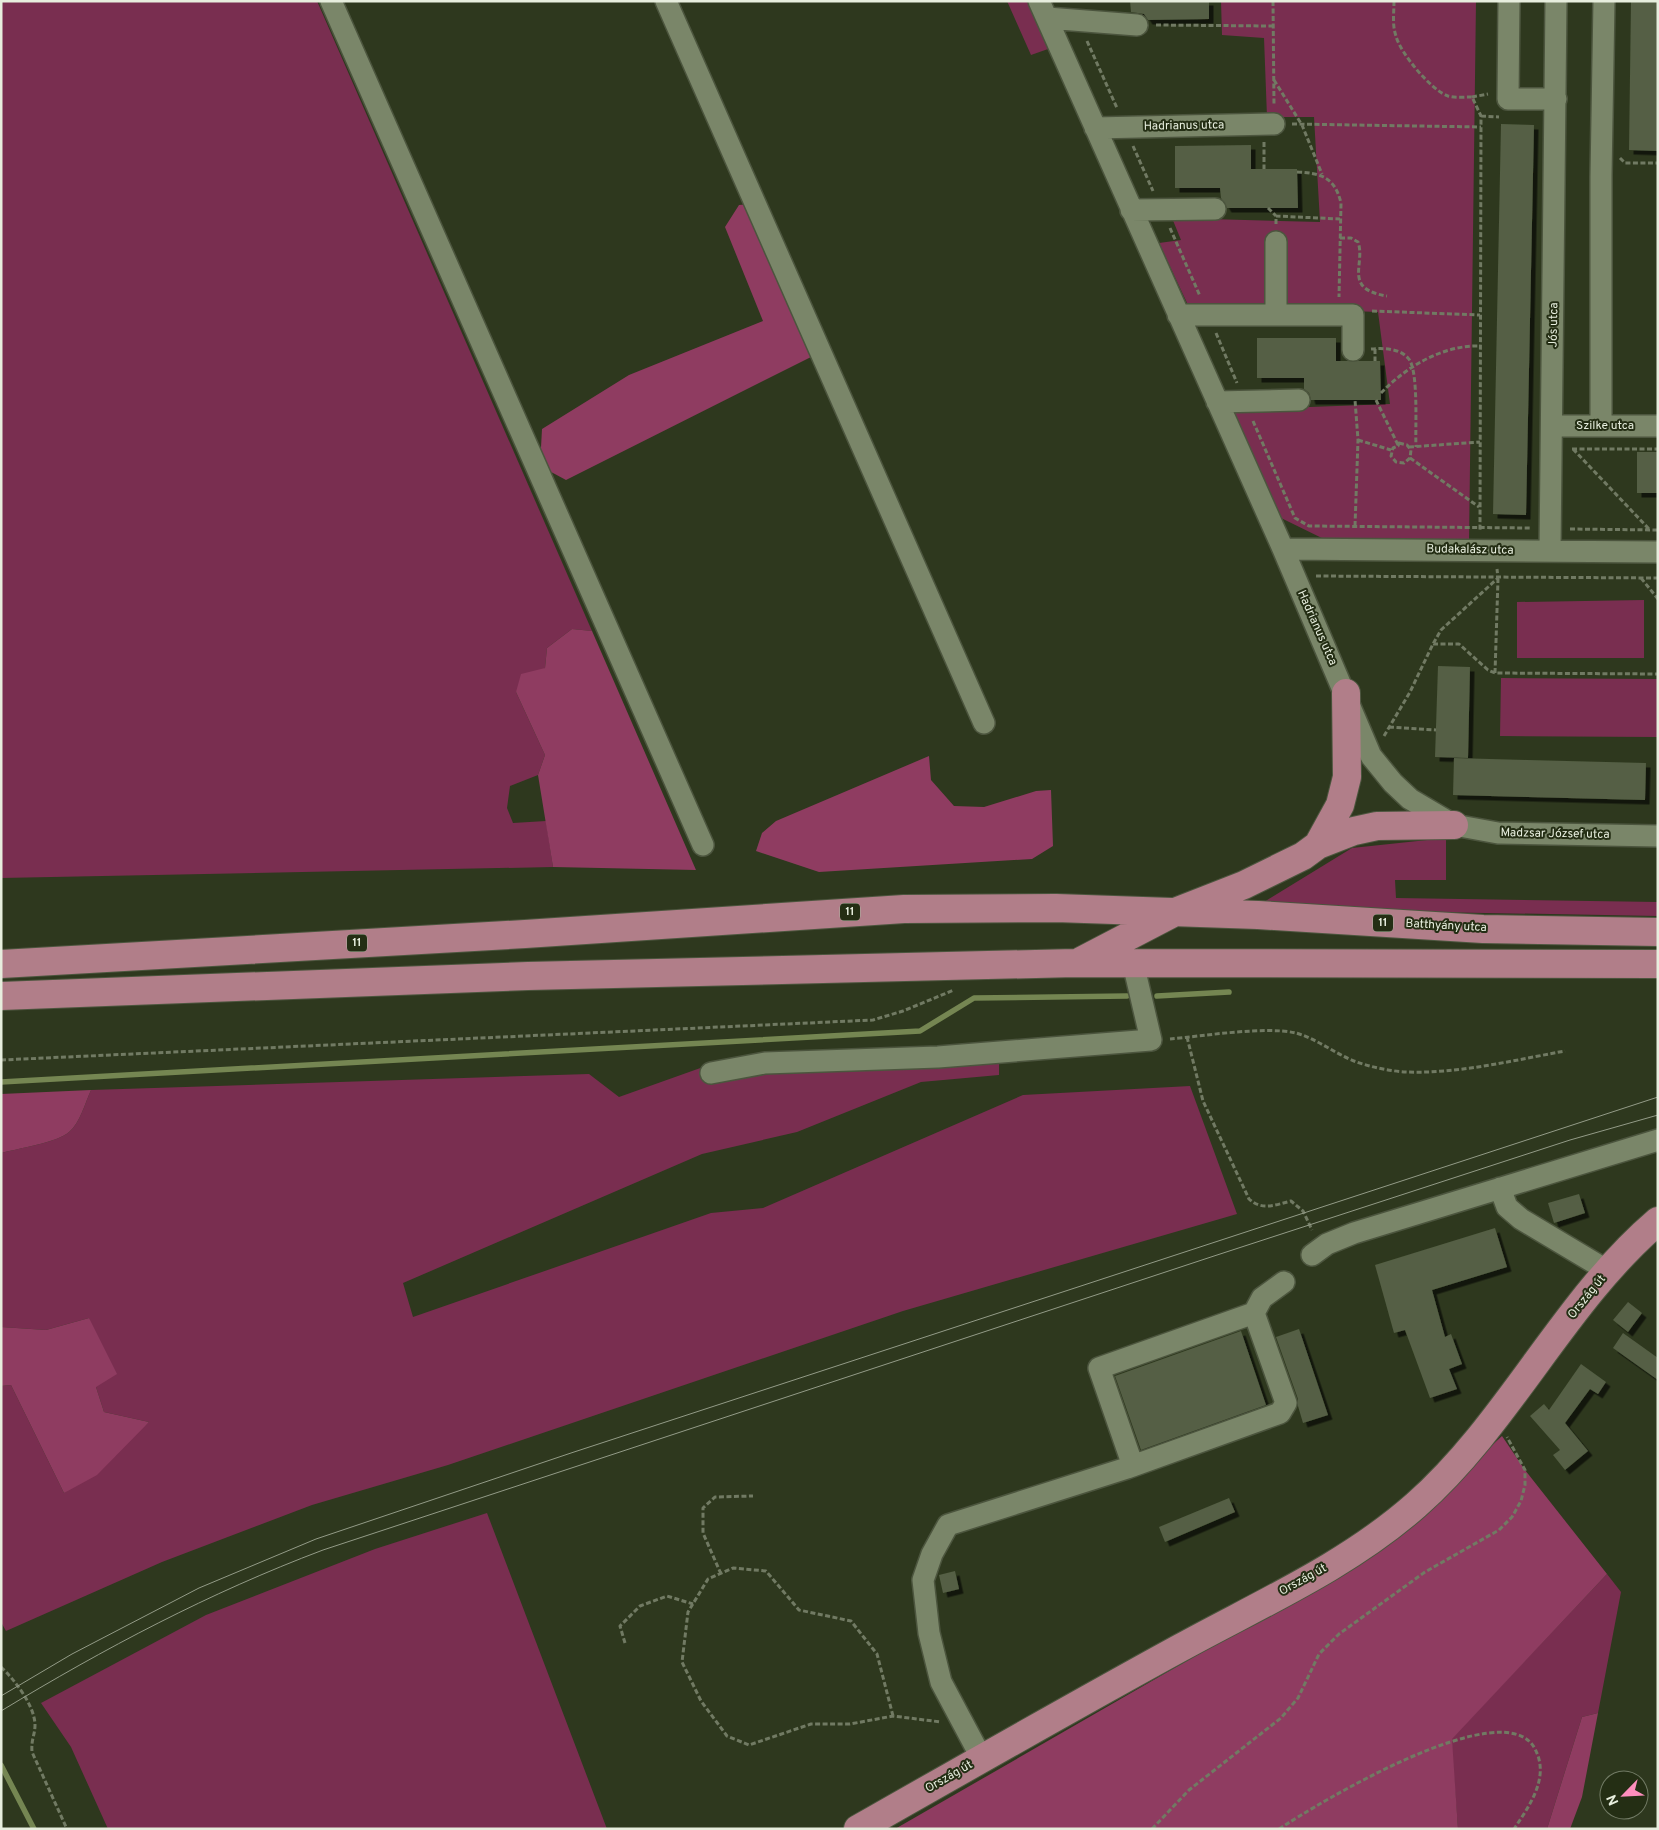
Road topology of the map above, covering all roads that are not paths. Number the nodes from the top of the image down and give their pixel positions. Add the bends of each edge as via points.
1 (332, 1) edge
2 (666, 1) edge
3 (1509, 1) edge
4 (1556, 1) edge
5 (1604, 1) edge
6 (1043, 10) edge
7 (1137, 25) road end
8 (1556, 99) junction
9 (1268, 124) road end
10 (1095, 128) junction
11 (1215, 209) dead end
12 (1132, 210) junction
13 (1276, 242) road end
14 (1276, 315) junction
15 (1178, 316) junction
16 (1353, 350) road end
17 (1299, 400) dead end
18 (1217, 402) junction
19 (1552, 426) junction
20 (1601, 426) junction
21 (1658, 426) edge
22 (1293, 549) junction
23 (1550, 551) junction
24 (1658, 552) edge
25 (1346, 693) junction
26 (984, 722) dead end
27 (1454, 825) junction
28 (1658, 836) edge
29 (703, 845) dead end
30 (1318, 845) junction
31 (1175, 912) junction
32 (1658, 932) edge
33 (1133, 963) junction
34 (1, 964) edge
35 (1076, 964) junction
36 (1658, 964) edge
37 (1, 996) edge
38 (711, 1073) dead end
39 (1658, 1140) edge
40 (1500, 1188) junction
41 (1658, 1221) edge
42 (1312, 1255) dead end
43 (1608, 1271) junction
44 (1284, 1282) dead end
45 (1254, 1313) junction
46 (1133, 1466) junction
47 (982, 1759) junction
48 (858, 1829) edge

1 - 29 street
2 - 26 street
3 - 8 street via 1508,99
4 - 8 street, Jós utca
5 - 20 street
6 - 7 street, Hadrianus utca via 1078,20
6 - 10 street, Hadrianus utca
8 - 19 street, Jós utca
9 - 10 street, Hadrianus utca
10 - 12 street, Hadrianus utca
11 - 12 street
12 - 15 street, Hadrianus utca
13 - 14 street
14 - 15 street
14 - 16 street via 1353,314
15 - 18 street, Hadrianus utca
17 - 18 street
18 - 22 street, Hadrianus utca
19 - 20 street, Szilke utca
19 - 23 street, Jós utca
20 - 21 street, Szilke utca
22 - 23 street, Budakalász utca
22 - 25 street, Hadrianus utca
23 - 24 street, Budakalász utca
25 - 27 street, Hadrianus utca via 1371,756 1393,783 1410,799
25 - 30 main road via 1347,777 1340,806
27 - 28 street, Madzsar József utca via 1498,833
27 - 30 main road via 1377,826
30 - 31 main road via 1303,856 1244,885
31 - 32 main road, Batthyány utca / 11 via 1483,929
31 - 34 main road, 11 via 1056,908 904,909
31 - 35 main road
33 - 35 main road
33 - 36 main road
33 - 38 street via 1151,1040 938,1057 765,1064
35 - 37 main road via 528,976
39 - 40 street
40 - 42 street via 1354,1233 1326,1244
40 - 43 street via 1507,1207 1521,1219
41 - 43 main road, Ország út
43 - 47 main road, Ország út via 1491,1420 1434,1487 1403,1516 1368,1543
44 - 45 street via 1262,1298
45 - 46 street via 1286,1403 1280,1413
45 - 46 street via 1099,1368
46 - 47 street via 948,1525 932,1554 923,1580 929,1633 941,1682
47 - 48 main road, Ország út

